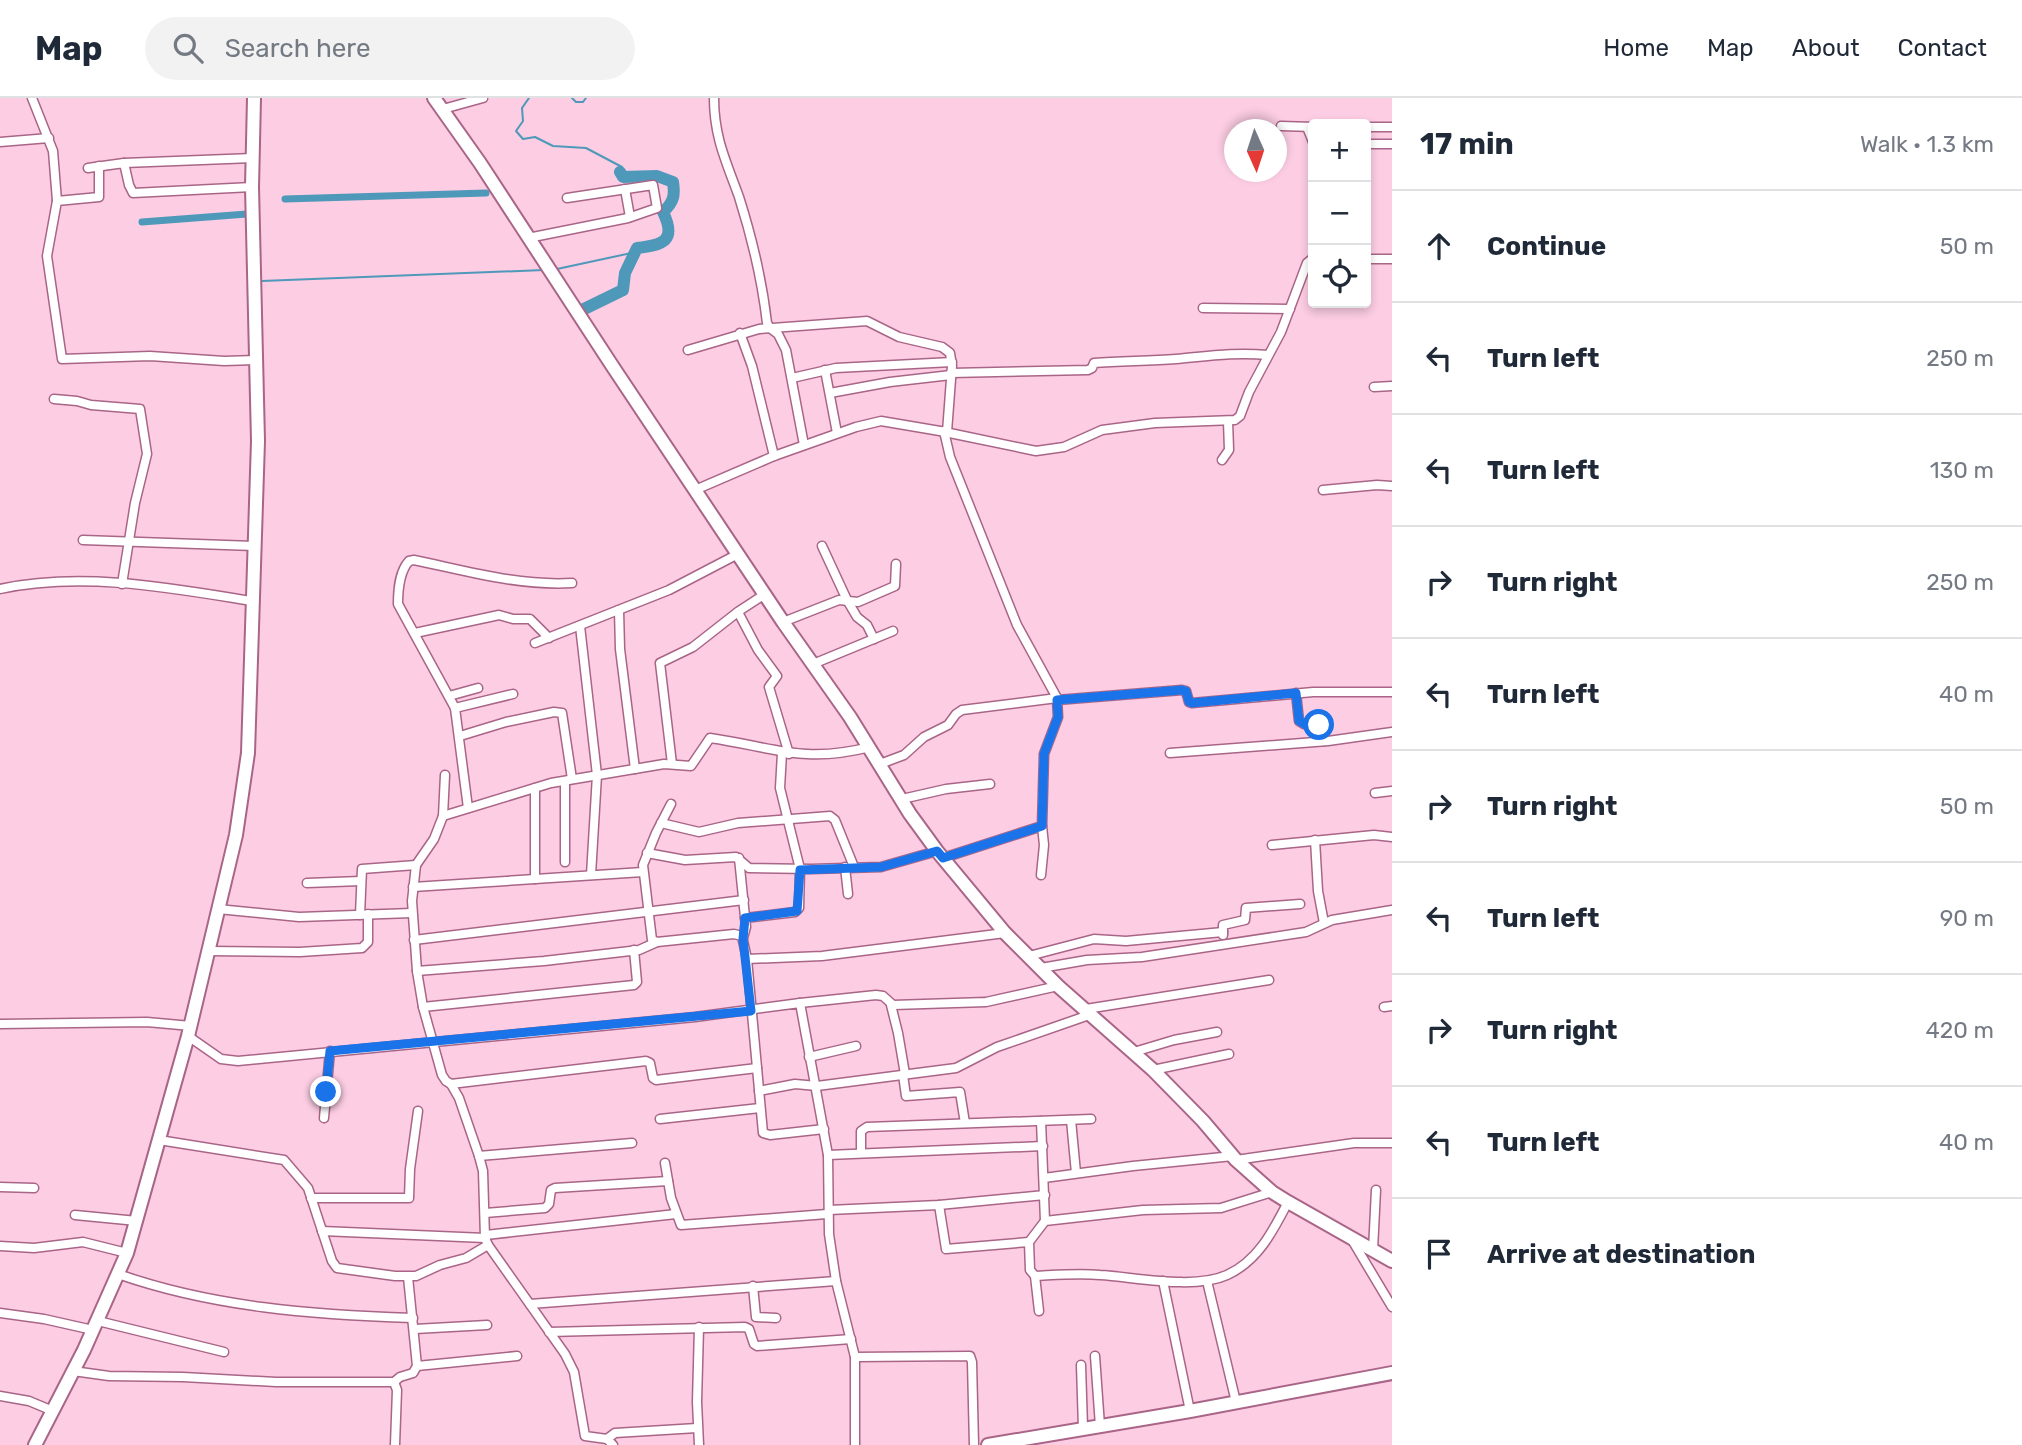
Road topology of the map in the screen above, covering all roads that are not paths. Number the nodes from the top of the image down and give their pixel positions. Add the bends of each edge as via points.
1 (32, 98) edge
2 (254, 98) edge
3 (434, 98) edge
4 (483, 98) edge
5 (714, 98) edge
6 (443, 109) junction
7 (1287, 126) edge
8 (1308, 127) edge
9 (1371, 127) edge
10 (1392, 127) edge
11 (49, 138) junction
12 (0, 142) edge
13 (1371, 144) edge
14 (1392, 144) edge
15 (253, 158) junction
16 (124, 163) junction
17 (99, 166) junction
18 (88, 167) dead end
19 (252, 187) junction
20 (625, 189) junction
21 (567, 198) dead end
22 (57, 201) junction
23 (630, 217) junction
24 (528, 238) junction
25 (1371, 259) edge
26 (1392, 259) edge
27 (1308, 262) edge
28 (1203, 308) dead end
29 (1290, 309) junction
30 (770, 328) junction
31 (740, 333) junction
32 (688, 349) dead end
33 (1268, 355) junction
34 (257, 360) junction
35 (952, 362) junction
36 (825, 370) junction
37 (951, 374) junction
38 (792, 378) junction
39 (1392, 386) edge
40 (1374, 387) dead end
41 (830, 393) junction
42 (54, 399) dead end
43 (1228, 421) junction
44 (945, 432) junction
45 (837, 433) junction
46 (804, 444) junction
47 (774, 456) junction
48 (1222, 460) dead end
49 (1392, 486) edge
50 (695, 490) junction
51 (1323, 490) dead end
52 (83, 540) dead end
53 (130, 542) junction
54 (254, 546) junction
55 (822, 546) dead end
56 (738, 554) junction
57 (896, 564) dead end
58 (572, 583) dead end
59 (122, 584) junction
60 (0, 589) edge
61 (765, 594) junction
62 (847, 600) junction
63 (253, 601) junction
64 (620, 610) junction
65 (738, 612) junction
66 (783, 622) junction
67 (580, 626) junction
68 (893, 631) dead end
69 (415, 633) junction
70 (549, 638) junction
71 (874, 639) junction
72 (535, 643) dead end
73 (813, 664) junction
74 (478, 688) dead end
75 (1392, 692) edge
76 (1296, 693) junction
77 (513, 694) dead end
78 (449, 696) junction
79 (1057, 699) junction
80 (455, 708) junction
81 (1392, 732) edge
82 (460, 736) junction
83 (1324, 741) junction
84 (870, 747) junction
85 (786, 753) junction
86 (1170, 753) dead end
87 (672, 764) junction
88 (880, 764) junction
89 (635, 769) junction
90 (445, 775) dead end
91 (597, 775) junction
92 (568, 780) junction
93 (990, 784) dead end
94 (535, 788) junction
95 (1392, 790) edge
96 (1375, 793) dead end
97 (902, 799) junction
98 (671, 804) dead end
99 (468, 808) junction
100 (443, 816) junction
101 (786, 820) junction
102 (661, 823) junction
103 (1042, 826) junction
104 (1392, 837) edge
105 (1315, 840) junction
106 (1272, 845) dead end
107 (647, 853) junction
108 (940, 854) junction
109 (740, 858) junction
110 (565, 862) dead end
111 (416, 865) junction
112 (849, 867) junction
113 (800, 870) junction
114 (643, 872) junction
115 (591, 875) junction
116 (1041, 875) dead end
117 (535, 879) junction
118 (361, 881) junction
119 (307, 883) dead end
120 (413, 887) junction
121 (848, 894) dead end
122 (744, 900) junction
123 (1300, 904) dead end
124 (218, 909) junction
125 (1392, 910) edge
126 (648, 912) junction
127 (412, 913) junction
128 (364, 914) junction
129 (745, 918) junction
130 (1324, 923) junction
131 (1223, 932) junction
132 (1005, 933) junction
133 (743, 939) junction
134 (414, 940) junction
135 (657, 943) junction
136 (1224, 944) junction
137 (634, 950) junction
138 (208, 951) junction
139 (1029, 956) junction
140 (747, 960) junction
141 (1041, 968) junction
142 (417, 971) junction
143 (1269, 980) dead end
144 (1058, 986) junction
145 (800, 1003) junction
146 (891, 1004) junction
147 (423, 1007) junction
148 (751, 1011) junction
149 (1089, 1012) junction
150 (0, 1024) edge
151 (189, 1031) junction
152 (1217, 1032) dead end
153 (431, 1042) junction
154 (856, 1045) dead end
155 (330, 1051) junction
156 (1134, 1052) junction
157 (1229, 1054) dead end
158 (809, 1057) junction
159 (757, 1068) junction
160 (1153, 1070) junction
161 (904, 1074) junction
162 (451, 1084) junction
163 (817, 1086) junction
164 (759, 1091) junction
165 (760, 1108) junction
166 (418, 1111) dead end
167 (324, 1118) dead end
168 (660, 1119) dead end
169 (1091, 1119) dead end
170 (1071, 1120) junction
171 (1041, 1121) junction
172 (965, 1123) junction
173 (824, 1129) junction
174 (159, 1140) junction
175 (632, 1143) dead end
176 (1392, 1143) edge
177 (1043, 1146) junction
178 (861, 1152) junction
179 (828, 1155) junction
180 (479, 1156) junction
181 (1235, 1158) junction
182 (665, 1163) dead end
183 (1076, 1174) junction
184 (1044, 1178) junction
185 (668, 1181) junction
186 (0, 1187) edge
187 (34, 1188) dead end
188 (1376, 1189) dead end
189 (1272, 1192) junction
190 (1045, 1195) junction
191 (311, 1198) junction
192 (1288, 1202) junction
193 (939, 1205) junction
194 (828, 1212) junction
195 (485, 1213) junction
196 (676, 1214) junction
197 (75, 1215) dead end
198 (137, 1221) junction
199 (1045, 1221) junction
200 (322, 1231) junction
201 (486, 1239) junction
202 (1352, 1240) junction
203 (1029, 1241) junction
204 (0, 1246) edge
205 (1373, 1250) junction
206 (127, 1253) junction
207 (1392, 1261) edge
208 (118, 1274) junction
209 (1035, 1276) junction
210 (408, 1277) junction
211 (836, 1281) junction
212 (1163, 1281) junction
213 (1207, 1281) junction
214 (753, 1286) junction
215 (530, 1304) junction
216 (1392, 1307) edge
217 (1038, 1311) dead end
218 (0, 1313) edge
219 (412, 1318) junction
220 (776, 1318) dead end
221 (487, 1325) dead end
222 (96, 1326) junction
223 (699, 1327) junction
224 (415, 1329) junction
225 (549, 1332) junction
226 (851, 1339) junction
227 (223, 1352) dead end
228 (517, 1356) dead end
229 (1095, 1356) dead end
230 (855, 1357) junction
231 (1081, 1365) dead end
232 (417, 1366) junction
233 (73, 1371) junction
234 (1392, 1373) edge
235 (394, 1382) junction
236 (0, 1396) edge
237 (1236, 1402) junction
238 (53, 1411) junction
239 (1190, 1411) junction
240 (1100, 1426) junction
241 (697, 1428) junction
242 (1083, 1428) junction
243 (610, 1442) edge
244 (35, 1445) edge
245 (395, 1445) edge
246 (699, 1445) edge
247 (855, 1445) edge
248 (974, 1445) edge
249 (988, 1445) edge

1 - 11 street
2 - 15 street
3 - 6 street
4 - 6 street
5 - 30 street via 715,131 760,272
6 - 24 street
7 - 8 street
9 - 10 street
11 - 12 street
11 - 22 street
13 - 14 street
15 - 16 street
15 - 19 street
16 - 17 street
16 - 19 street via 133,193
17 - 18 street
17 - 22 street via 99,197
19 - 34 street
20 - 21 street
20 - 23 street
20 - 23 street via 654,188 656,209
22 - 34 street via 47,256 62,359
23 - 24 street
24 - 50 street
25 - 26 street
27 - 29 street
28 - 29 street
29 - 33 street
30 - 31 street
30 - 35 street via 867,321 907,340 942,347
30 - 38 street via 783,340
31 - 32 street
31 - 47 street
33 - 37 street via 1117,361 1094,363 1088,370 1045,373
33 - 43 street via 1240,416
34 - 54 street
35 - 36 street
35 - 37 street
36 - 38 street
36 - 41 street
37 - 41 street
37 - 44 street
38 - 46 street
39 - 40 street
41 - 45 street
42 - 53 street via 140,409 147,454
43 - 44 street via 1102,430 1064,447 1036,452
43 - 48 street via 1229,450
44 - 45 street via 881,421
44 - 79 street via 950,457 1017,625
45 - 46 street
46 - 47 street
47 - 50 street
49 - 51 street
50 - 56 street
52 - 53 street
53 - 54 street
53 - 59 street
54 - 63 street
55 - 62 street
56 - 61 street
56 - 64 street
57 - 62 street via 895,586 858,602
58 - 69 street via 486,577 409,561 399,585 398,604
59 - 60 street via 38,583
59 - 63 street
61 - 65 street
61 - 66 street
62 - 66 street
62 - 71 street
63 - 124 street via 248,753 236,835
64 - 67 street
64 - 89 street via 620,649
65 - 85 street via 777,676 769,687
65 - 87 street via 693,647 660,663
66 - 73 street
67 - 70 street
67 - 91 street
68 - 71 street
69 - 70 street via 499,615 530,619
69 - 78 street
70 - 72 street
71 - 73 street
73 - 84 street
74 - 78 street
75 - 76 street
76 - 79 street via 1192,703 1182,690
76 - 83 street via 1299,721 1321,726
77 - 80 street
78 - 80 street
79 - 88 street via 962,710 904,755
79 - 103 street via 1058,717 1044,754
80 - 82 street
81 - 83 street
82 - 92 street via 506,722 562,713
82 - 99 street
83 - 86 street
84 - 85 street via 835,754
84 - 88 street
85 - 87 street via 710,738 694,765
85 - 101 street via 780,788
87 - 89 street
88 - 97 street
89 - 91 street
90 - 100 street
91 - 92 street
91 - 115 street
92 - 94 street
92 - 110 street
93 - 97 street
94 - 99 street
94 - 117 street
95 - 96 street
97 - 108 street
98 - 102 street
99 - 100 street
100 - 111 street
101 - 102 street via 738,823 699,832
101 - 112 street via 833,817
101 - 113 street
102 - 107 street
103 - 108 street
103 - 116 street
104 - 105 street
105 - 106 street
105 - 130 street
107 - 109 street via 685,860
107 - 114 street
108 - 112 street via 881,867
108 - 132 street
109 - 113 street via 749,868
109 - 122 street
111 - 118 street via 362,869
111 - 120 street
112 - 113 street
112 - 121 street
113 - 129 street via 797,911
114 - 115 street
114 - 126 street
115 - 117 street
117 - 120 street
118 - 119 street
118 - 128 street
120 - 127 street
122 - 126 street
122 - 129 street
123 - 131 street via 1247,908 1243,921 1223,925
124 - 128 street via 299,917
124 - 138 street
125 - 130 street
126 - 134 street
126 - 135 street via 652,940
127 - 128 street
127 - 134 street
128 - 138 street via 368,942 362,948
129 - 133 street
130 - 136 street via 1306,932
131 - 136 street
131 - 139 street via 1126,941 1094,939
132 - 139 street
132 - 140 street via 822,956
133 - 135 street via 734,934
133 - 140 street
134 - 142 street
135 - 137 street
136 - 141 street
137 - 142 street
137 - 147 street via 634,985
138 - 151 street
139 - 141 street
140 - 148 street
141 - 144 street
142 - 147 street
143 - 149 street
144 - 146 street via 974,1003
144 - 149 street
145 - 146 street via 876,995
145 - 148 street
145 - 158 street
146 - 161 street
147 - 153 street
148 - 153 street
148 - 159 street
149 - 156 street
149 - 161 street via 956,1068
150 - 151 street via 147,1022
151 - 155 street via 221,1059 232,1061
151 - 174 street
152 - 156 street
153 - 155 street
153 - 162 street via 442,1075
154 - 158 street
155 - 167 street
156 - 160 street
157 - 160 street
158 - 163 street
159 - 162 street via 656,1080 646,1061
159 - 164 street
160 - 181 street
161 - 163 street
161 - 172 street via 906,1096 960,1092
162 - 180 street
163 - 164 street via 794,1084
163 - 173 street
164 - 165 street
165 - 168 street
165 - 173 street via 765,1134
166 - 191 street via 409,1198
169 - 170 street
170 - 171 street
170 - 183 street
171 - 172 street
171 - 177 street
172 - 178 street via 864,1127
173 - 179 street
174 - 191 street via 284,1160 306,1184
174 - 198 street
175 - 180 street
176 - 181 street via 1354,1143
177 - 178 street
177 - 184 street
178 - 179 street
179 - 194 street
180 - 195 street
181 - 183 street
181 - 189 street
182 - 185 street
183 - 184 street
184 - 190 street
185 - 195 street via 552,1188 545,1208
185 - 196 street
186 - 187 street
188 - 205 street
189 - 192 street
189 - 199 street via 1215,1209 1143,1210
190 - 193 street
190 - 199 street
191 - 200 street
192 - 202 street
192 - 213 street via 1269,1240 1255,1255 1229,1274
193 - 194 street
193 - 203 street via 946,1249
194 - 196 street via 684,1225
194 - 211 street
195 - 201 street
196 - 201 street
197 - 198 street
198 - 206 street
199 - 203 street
200 - 201 street
200 - 210 street via 336,1267
201 - 210 street via 466,1258
201 - 215 street
202 - 205 street
202 - 216 street
203 - 209 street via 1030,1270
204 - 206 street via 34,1248 83,1242
205 - 207 street
206 - 208 street
208 - 219 street via 160,1289 212,1299 336,1315
208 - 222 street
209 - 212 street
209 - 217 street
210 - 219 street
211 - 214 street
211 - 226 street
212 - 213 street
212 - 239 street
213 - 237 street
214 - 215 street
214 - 220 street via 756,1317
215 - 225 street
218 - 222 street
219 - 224 street
221 - 224 street
222 - 227 street
222 - 233 street
223 - 225 street
223 - 226 street via 748,1328 757,1346
223 - 241 street
224 - 232 street
225 - 243 street via 574,1372 585,1436
226 - 230 street
228 - 232 street
229 - 240 street
230 - 247 street
230 - 248 street via 970,1356
231 - 242 street
232 - 235 street via 414,1373
233 - 235 street via 276,1382
233 - 238 street
234 - 237 street
235 - 245 street
236 - 238 street
237 - 239 street
238 - 244 street
239 - 240 street
240 - 242 street
241 - 243 street via 615,1433
241 - 246 street
242 - 249 street

